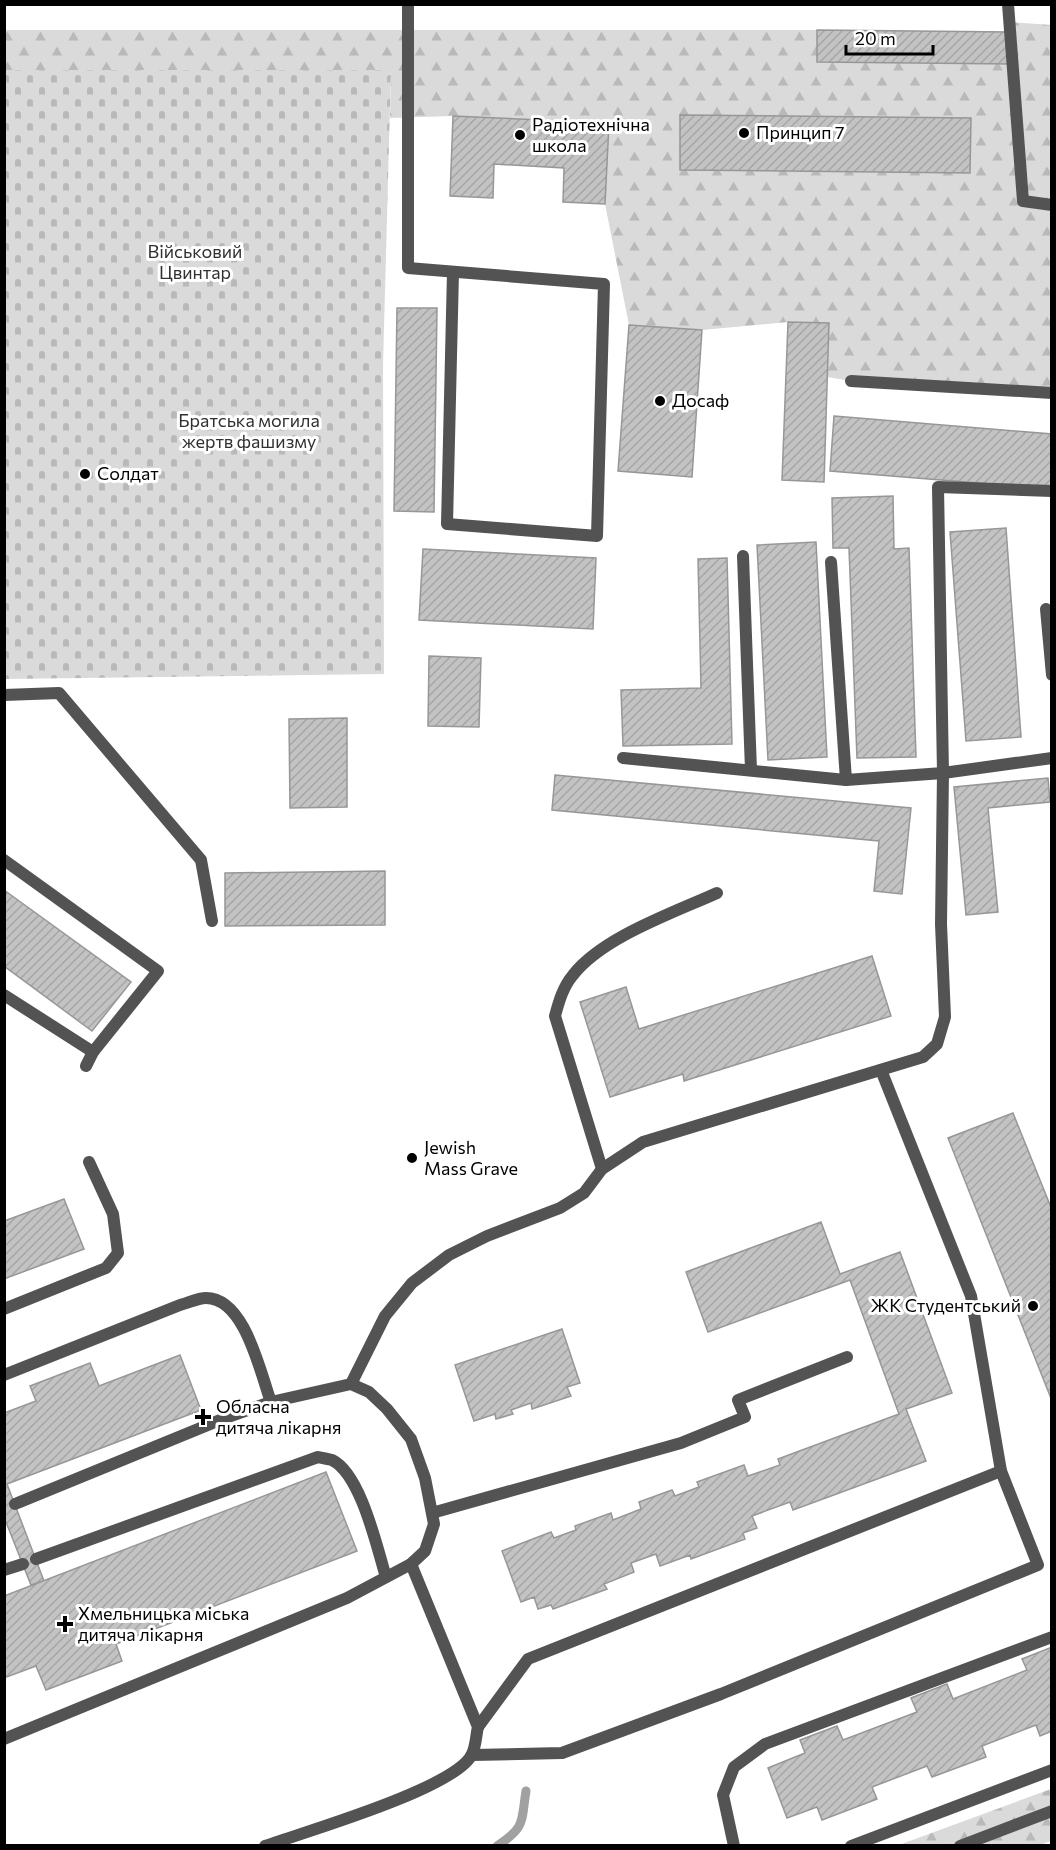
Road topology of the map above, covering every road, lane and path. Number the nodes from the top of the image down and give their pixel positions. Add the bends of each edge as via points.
1 (408, 4) edge
2 (1008, 4) edge
3 (1052, 205) edge
4 (453, 272) junction
5 (851, 381) dead end
6 (1052, 393) edge
7 (1052, 491) edge
8 (743, 556) dead end
9 (831, 562) dead end
10 (1046, 609) dead end
11 (1052, 675) edge
12 (4, 695) edge
13 (623, 758) dead end
14 (1052, 758) edge
15 (751, 770) junction
16 (943, 773) junction
17 (846, 780) junction
18 (4, 860) edge
19 (717, 893) dead end
20 (212, 921) dead end
21 (4, 995) edge
22 (93, 1052) junction
23 (86, 1066) dead end
24 (882, 1070) junction
25 (89, 1162) dead end
26 (602, 1169) junction
27 (4, 1310) edge
28 (847, 1357) dead end
29 (4, 1375) edge
30 (351, 1384) junction
31 (271, 1402) junction
32 (1001, 1471) junction
33 (15, 1504) dead end
34 (432, 1513) junction
35 (36, 1560) dead end
36 (23, 1564) dead end
37 (411, 1564) junction
38 (4, 1570) edge
39 (386, 1577) junction
40 (1052, 1637) edge
41 (478, 1727) junction
42 (4, 1739) edge
43 (472, 1755) junction
44 (1052, 1770) edge
45 (1052, 1811) edge
46 (265, 1845) edge
47 (734, 1845) edge
48 (851, 1845) edge
49 (960, 1845) edge

1 - 4 lane via 408,268
2 - 3 lane via 1023,201
4 - 4 lane via 604,285 597,536 447,524
5 - 6 lane
7 - 16 lane via 938,487
8 - 15 lane
9 - 17 lane
10 - 11 lane
12 - 20 lane via 59,693 201,860
13 - 15 lane
14 - 16 lane
15 - 17 lane
16 - 17 lane
16 - 24 lane via 941,924 945,1017 937,1044 923,1058
18 - 22 lane via 158,971
19 - 26 lane via 598,951 561,993 555,1016
21 - 22 lane
22 - 23 lane
24 - 26 lane via 643,1142
24 - 32 lane via 971,1296
25 - 27 lane via 112,1214 118,1253 106,1268
26 - 30 lane via 584,1193 560,1208 449,1255 412,1283 385,1316
28 - 34 lane via 738,1400 745,1417 681,1443
29 - 31 lane via 206,1298 229,1306 239,1318
30 - 31 lane
30 - 34 lane via 369,1392 387,1408 411,1439
31 - 33 lane
32 - 41 lane via 528,1659
32 - 43 lane via 1038,1564 721,1694 562,1753
34 - 37 lane via 434,1524 425,1551
35 - 39 lane via 318,1457 332,1460 345,1470 364,1502
36 - 38 lane
37 - 39 lane
37 - 41 lane
39 - 42 lane via 336,1603
40 - 47 lane via 765,1744 734,1767 723,1796
41 - 43 lane
43 - 46 lane via 451,1774 419,1792
44 - 48 lane
45 - 49 lane

